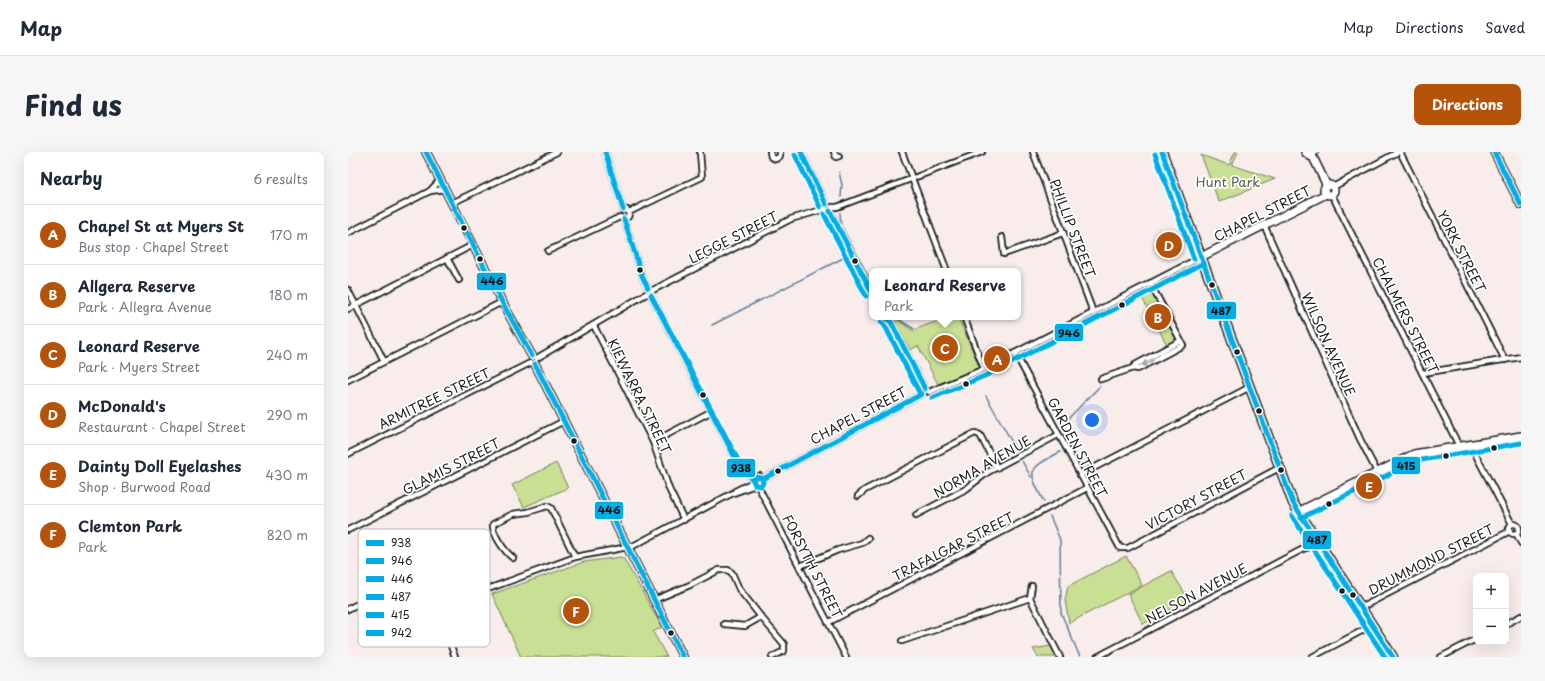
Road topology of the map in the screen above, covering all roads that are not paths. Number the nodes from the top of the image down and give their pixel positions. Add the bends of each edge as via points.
1 (426, 152) edge
2 (557, 152) edge
3 (605, 152) edge
4 (700, 152) edge
5 (770, 152) edge
6 (780, 152) edge
7 (801, 152) edge
8 (834, 152) edge
9 (902, 152) edge
10 (982, 152) edge
11 (1033, 152) edge
12 (1162, 152) edge
13 (1399, 152) edge
14 (1494, 152) edge
15 (1308, 153) edge
16 (839, 156) dead end
17 (912, 178) junction
18 (440, 180) junction
19 (1330, 187) junction
20 (445, 190) junction
21 (430, 191) junction
22 (1329, 194) junction
23 (452, 203) junction
24 (1521, 205) edge
25 (825, 207) junction
26 (831, 209) junction
27 (623, 210) junction
28 (629, 212) junction
29 (622, 218) junction
30 (1264, 225) junction
31 (348, 233) edge
32 (1063, 233) junction
33 (1002, 237) dead end
34 (473, 245) junction
35 (548, 251) dead end
36 (1201, 257) junction
37 (447, 258) junction
38 (946, 268) edge
39 (459, 280) dead end
40 (1150, 283) junction
41 (869, 287) edge
42 (648, 288) junction
43 (348, 290) edge
44 (653, 290) junction
45 (649, 295) junction
46 (502, 302) junction
47 (356, 305) junction
48 (348, 309) edge
49 (1093, 312) junction
50 (888, 320) edge
51 (965, 320) edge
52 (594, 326) junction
53 (1015, 354) junction
54 (1521, 357) edge
55 (534, 360) junction
56 (1505, 360) junction
57 (384, 361) junction
58 (984, 369) junction
59 (1423, 373) junction
60 (1101, 379) dead end
61 (348, 380) edge
62 (1250, 387) junction
63 (927, 391) junction
64 (712, 411) junction
65 (564, 421) junction
66 (1058, 435) junction
67 (1521, 436) edge
68 (653, 442) junction
69 (1470, 444) junction
70 (1459, 446) junction
71 (348, 454) edge
72 (739, 462) junction
73 (997, 468) junction
74 (1279, 468) junction
75 (745, 472) junction
76 (1377, 472) junction
77 (1080, 475) junction
78 (763, 480) junction
79 (755, 482) junction
80 (741, 487) junction
81 (1087, 488) junction
82 (731, 494) junction
83 (858, 496) dead end
84 (1298, 512) junction
85 (916, 515) dead end
86 (684, 520) junction
87 (1512, 524) junction
88 (1520, 526) edge
89 (348, 530) edge
90 (1510, 531) junction
91 (1516, 533) junction
92 (1314, 537) junction
93 (868, 538) dead end
94 (1521, 542) edge
95 (1320, 545) junction
96 (628, 548) junction
97 (1305, 548) junction
98 (1122, 549) joint
99 (575, 557) junction
100 (513, 558) dead end
101 (800, 566) junction
102 (1032, 586) dead end
103 (490, 588) edge
104 (1030, 598) junction
105 (654, 600) junction
106 (358, 604) edge
107 (1362, 607) junction
108 (348, 609) edge
109 (1521, 616) edge
110 (761, 617) junction
111 (829, 622) junction
112 (1509, 622) edge
113 (724, 624) dead end
114 (1373, 625) junction
115 (902, 641) dead end
116 (1473, 641) edge
117 (451, 647) edge
118 (455, 657) edge
119 (683, 657) edge
120 (772, 657) edge
121 (846, 657) edge
122 (1060, 657) edge
123 (1097, 657) edge
124 (1312, 657) edge
125 (1393, 657) edge
126 (1441, 657) edge

1 - 18 main road
2 - 23 street
3 - 27 street
4 - 28 street via 702,177
5 - 6 street via 771,157 776,159
7 - 25 street
8 - 16 street via 836,157
9 - 17 street
10 - 17 street
11 - 32 street, PHILLIP STREET
12 - 36 highway
13 - 19 street
13 - 56 street, YORK STREET
14 - 24 main road
15 - 19 main road
17 - 26 street
17 - 38 street
18 - 20 main road
18 - 21 street
19 - 22 main road via 1324,190
20 - 21 street
20 - 23 main road
21 - 31 street
22 - 30 main road, CHAPEL STREET
22 - 59 street, CHALMERS STREET
23 - 34 main road
25 - 26 street
25 - 44 street, LEGGE STREET via 791,219
26 - 41 street
27 - 28 street
27 - 29 street via 620,212
28 - 29 street via 628,217
29 - 35 street
29 - 42 street
30 - 36 main road, CHAPEL STREET
30 - 76 street, WILSON AVENUE
32 - 33 street via 1004,254
32 - 49 street, PHILLIP STREET
34 - 37 street
34 - 46 main road
36 - 40 street, CHAPEL STREET
36 - 62 highway
37 - 39 street
37 - 47 street
40 - 49 street, CHAPEL STREET
40 - 60 street via 1182,343 1133,368
42 - 44 street
42 - 45 street via 645,291
43 - 47 street
44 - 45 street
45 - 52 street, ARMITREE STREET
45 - 64 street
46 - 55 main road
46 - 57 street
47 - 48 street
47 - 57 street
49 - 53 street, CHAPEL STREET
50 - 63 street
51 - 58 street
52 - 55 street, ARMITREE STREET
52 - 68 street, KIEWARRA STREET
53 - 58 street, CHAPEL STREET
53 - 66 street, GARDEN STREET
54 - 56 street
55 - 65 main road
55 - 71 street, ARMITREE STREET
56 - 59 street
57 - 61 street
58 - 63 street, CHAPEL STREET
59 - 70 street, CHALMERS STREET
62 - 74 highway
62 - 77 street
63 - 78 street, CHAPEL STREET via 927,396 922,394
64 - 68 street
64 - 72 street
65 - 89 street, GLAMIS STREET
65 - 96 main road
66 - 73 street, NORMA AVENUE
66 - 77 street, GARDEN STREET
67 - 69 main road
68 - 86 street, KIEWARRA STREET via 669,489
69 - 70 main road
69 - 87 street
70 - 76 main road via 1420,452
72 - 75 street
72 - 79 street
73 - 83 street via 980,435 976,433
73 - 85 street, NORMA AVENUE via 966,489
74 - 84 highway
74 - 98 street, VICTORY STREET
75 - 79 street
75 - 80 street via 748,480
76 - 84 main road
77 - 81 street, GARDEN STREET
78 - 79 street via 762,484
78 - 79 street via 760,476
79 - 80 street
79 - 82 street
79 - 101 street, FORSYTH STREET
80 - 82 street
81 - 98 street, GARDEN STREET via 1116,544
81 - 111 street, TRAFALGAR STREET
82 - 86 street
84 - 92 highway
86 - 96 street
87 - 88 street
87 - 90 street
88 - 91 street
90 - 91 street
90 - 107 street, DRUMMOND STREET
91 - 94 street
92 - 95 highway
92 - 97 street, NELSON AVENUE
93 - 101 street via 862,543
95 - 97 street, NELSON AVENUE
95 - 107 highway
96 - 99 street
96 - 105 main road
97 - 123 street, NELSON AVENUE
99 - 100 street via 551,508 547,506 513,514 493,524 506,552
99 - 103 street
101 - 111 street, FORSYTH STREET
102 - 104 street
104 - 115 street
104 - 122 street
105 - 110 street via 726,569 732,573 740,589
105 - 119 main road
106 - 108 street
107 - 114 highway
109 - 112 street
110 - 113 street via 745,626
110 - 120 street via 784,644 784,651
111 - 121 street, FORSYTH STREET
114 - 124 street
114 - 125 highway
116 - 126 street
117 - 118 street

